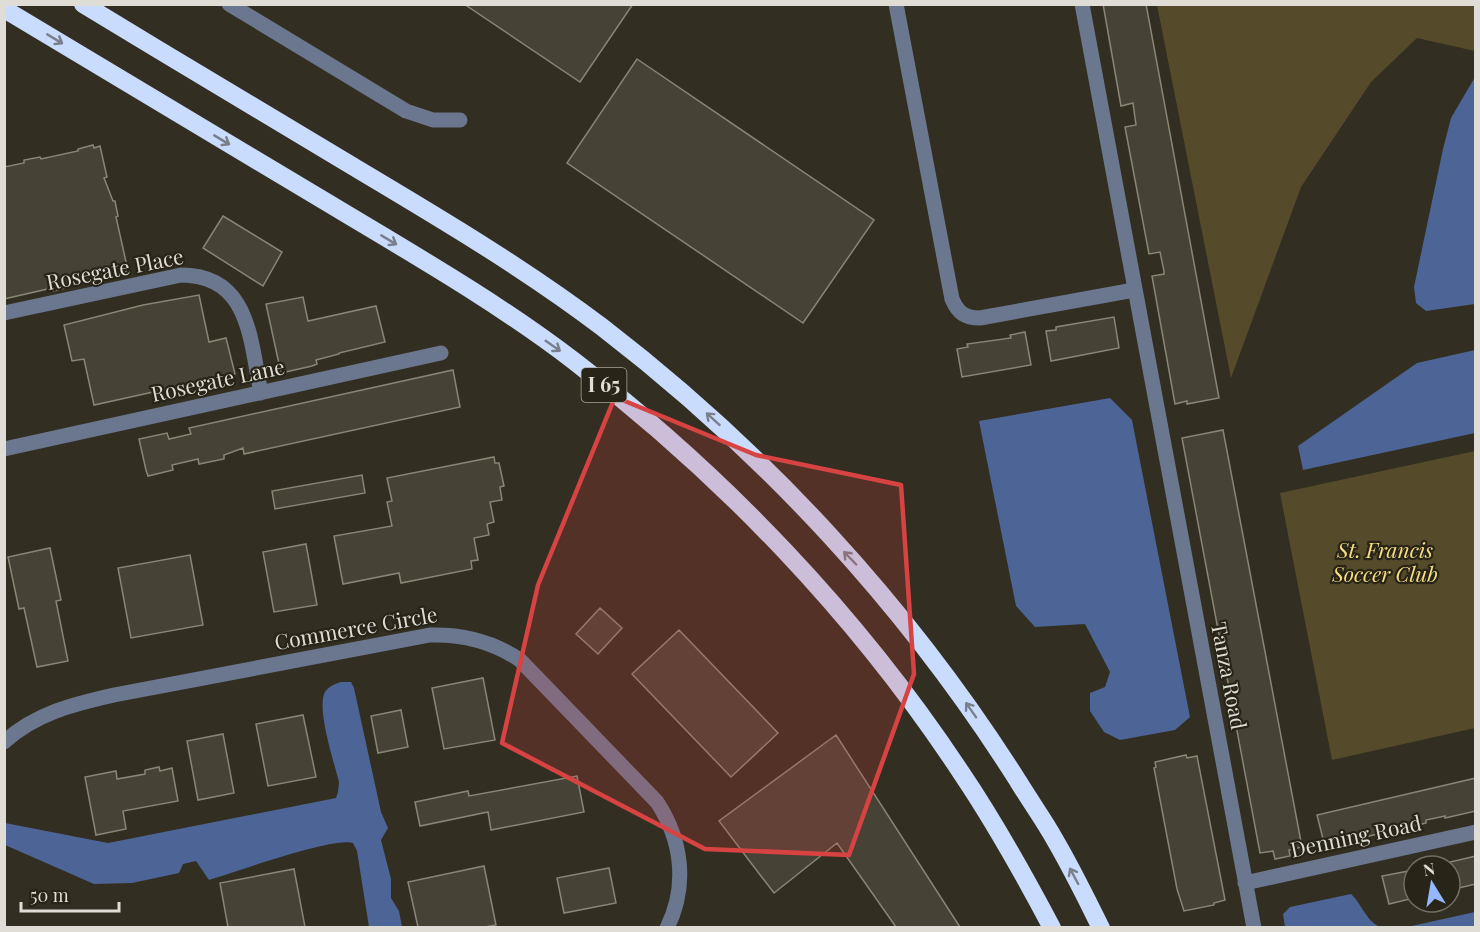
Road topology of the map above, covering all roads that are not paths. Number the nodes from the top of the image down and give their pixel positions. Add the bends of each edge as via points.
1 (83, 4) edge
2 (229, 4) edge
3 (896, 4) edge
4 (1082, 4) edge
5 (4, 9) edge
6 (460, 120) dead end
7 (1134, 290) junction
8 (4, 313) edge
9 (441, 353) dead end
10 (261, 393) junction
11 (4, 449) edge
12 (4, 742) edge
13 (1476, 832) edge
14 (1245, 883) junction
15 (667, 927) edge
16 (1052, 927) edge
17 (1101, 927) edge
18 (1254, 927) edge

17 -> 1 highway, I 65 via 1055,839 940,666 864,573 748,451 675,385 599,326 455,227
2 - 6 street via 406,111 433,120
3 - 7 street via 956,308 969,318 980,318
4 - 7 street, Tanza Road
5 -> 16 highway, I 65 via 435,267 571,358 640,414 771,536 903,691 962,773
7 - 14 street, Tanza Road
8 - 10 street, Rosegate Place via 181,275 213,280 227,289 242,309
9 - 10 street, Rosegate Lane
10 - 11 street, Rosegate Lane
12 - 15 street, Commerce Circle via 47,714 124,693 430,635 450,634 488,642 520,660 653,798 668,820 680,863 680,884
13 - 14 street, Denning Road
14 - 18 street, Tanza Road

